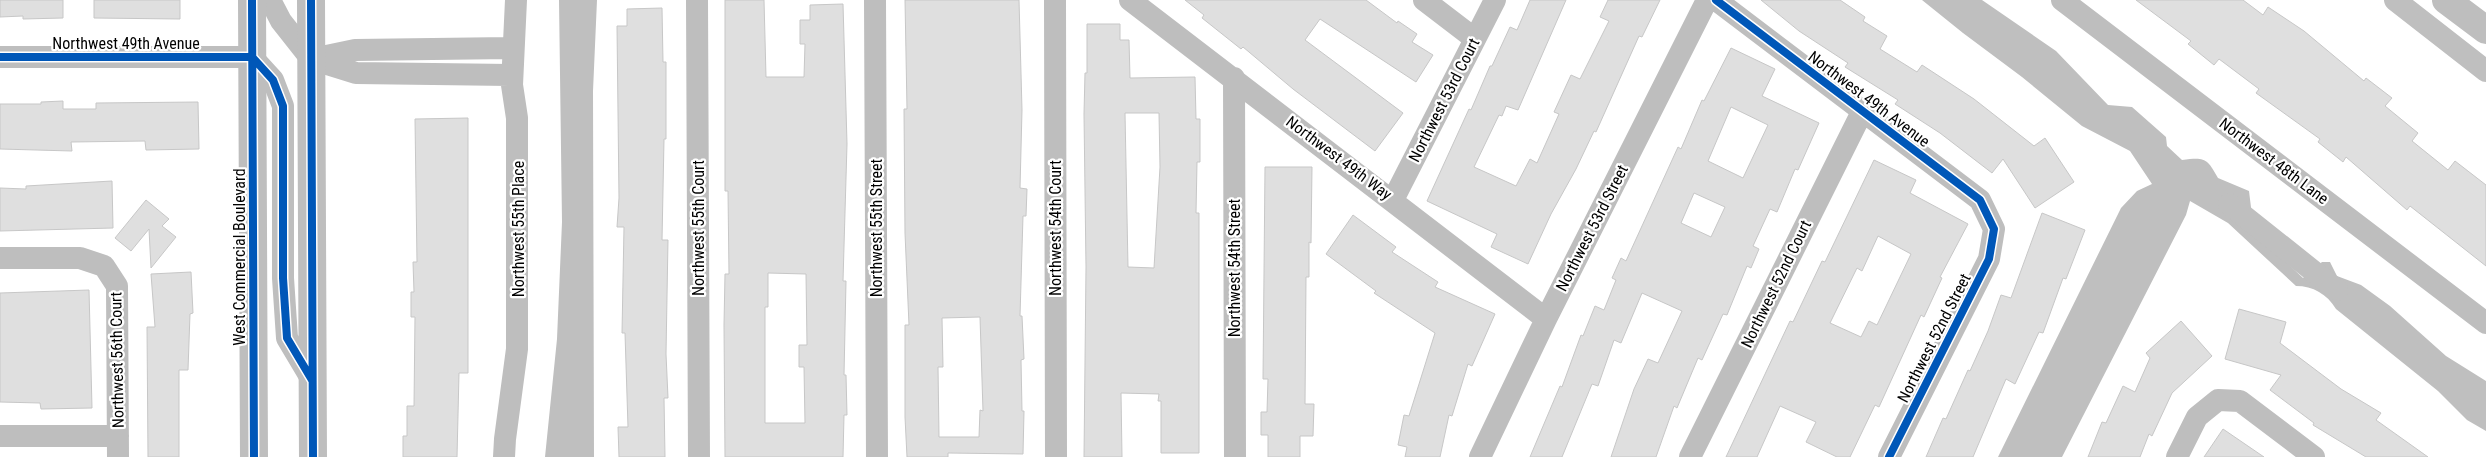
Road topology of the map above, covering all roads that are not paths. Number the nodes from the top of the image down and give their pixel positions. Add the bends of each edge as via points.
1 (252, 0) edge
2 (270, 0) edge
3 (311, 0) edge
4 (516, 0) edge
5 (697, 0) edge
6 (875, 0) edge
7 (1055, 0) edge
8 (1130, 0) edge
9 (1424, 0) edge
10 (1495, 0) edge
11 (1707, 0) edge
12 (1716, 0) edge
13 (2062, 0) edge
14 (2446, 0) edge
15 (2486, 30) edge
16 (1475, 39) junction
17 (512, 48) junction
18 (0, 57) edge
19 (252, 57) junction
20 (311, 59) junction
21 (512, 75) junction
22 (1234, 78) junction
23 (1862, 112) junction
24 (1393, 200) junction
25 (1994, 229) joint
26 (0, 258) edge
27 (1546, 319) junction
28 (2486, 323) edge
29 (312, 380) junction
30 (0, 436) edge
31 (118, 447) edge
32 (254, 457) edge
33 (313, 457) edge
34 (504, 457) edge
35 (698, 457) edge
36 (877, 457) edge
37 (1056, 457) edge
38 (1235, 457) edge
39 (1480, 457) edge
40 (1690, 457) edge
41 (1889, 457) edge
42 (2177, 457) edge
43 (2314, 457) edge

1 - 19 highway, West Commercial Boulevard
2 - 20 street via 281,21
3 - 20 highway
4 - 17 street, Northwest 55th Place
5 - 35 street, Northwest 55th Court
6 - 36 street, Northwest 55th Street
7 - 37 street, Northwest 54th Court
8 - 22 street, Northwest 49th Way
9 - 16 street
10 - 16 street, Northwest 53rd Court
11 - 27 street, Northwest 53rd Street
12 - 23 street, Northwest 49th Avenue
13 - 28 street, Northwest 48th Lane
14 - 15 highway
16 - 24 street, Northwest 53rd Court
17 - 20 street via 354,50
17 - 21 street, Northwest 55th Place
18 - 19 street, Northwest 49th Avenue
19 - 29 street via 273,80 283,106 283,278 287,338
19 - 32 highway, West Commercial Boulevard
20 - 21 street via 356,73
20 - 29 highway
21 - 34 street, Northwest 55th Place via 518,118 518,315 516,368
22 - 24 street, Northwest 49th Way
22 - 38 street, Northwest 54th Street
23 - 25 street, Northwest 49th Avenue via 1980,200
23 - 40 street, Northwest 52nd Court
24 - 27 street, Northwest 49th Way
25 - 41 street, Northwest 52nd Street via 1989,259
26 - 31 street, Northwest 56th Court via 80,258 104,266 117,286
27 - 39 street, Northwest 53rd Street
29 - 33 highway
30 - 31 street
42 - 43 street via 2198,417 2218,400 2240,401

